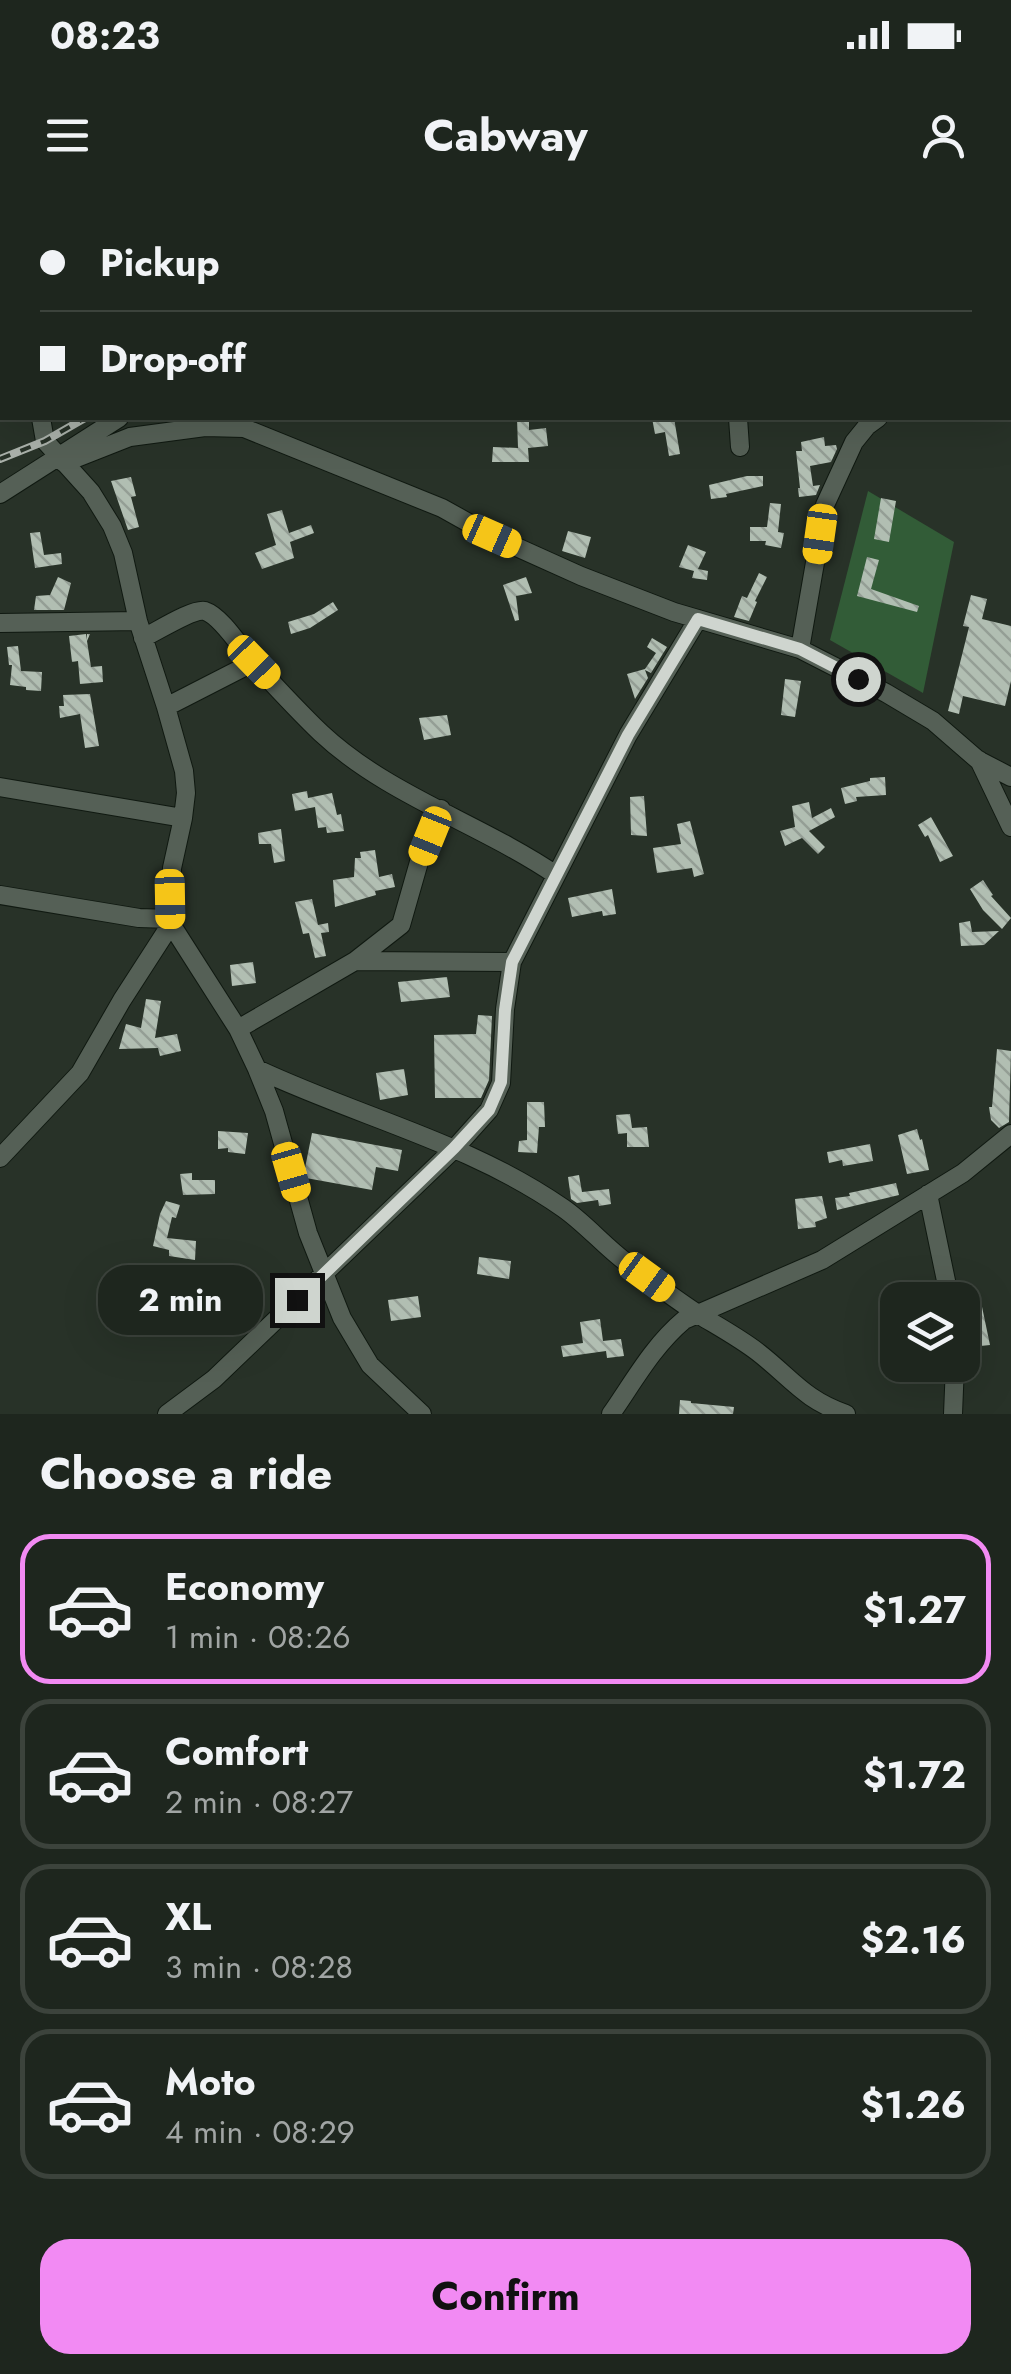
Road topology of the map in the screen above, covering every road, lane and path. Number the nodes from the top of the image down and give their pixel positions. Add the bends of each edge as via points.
1 (41, 420) edge
2 (116, 420) edge
3 (738, 420) edge
4 (875, 420) edge
5 (740, 447) dead end
6 (60, 460) junction
7 (0, 494) edge
8 (698, 619) junction
9 (0, 622) edge
10 (140, 630) junction
11 (800, 649) junction
12 (254, 662) junction
13 (166, 707) junction
14 (978, 760) junction
15 (1011, 777) edge
16 (0, 787) edge
17 (441, 809) junction
18 (184, 818) junction
19 (1011, 827) edge
20 (556, 875) junction
21 (0, 895) edge
22 (171, 922) junction
23 (402, 925) junction
24 (355, 961) junction
25 (396, 962) junction
26 (512, 962) junction
27 (238, 1029) junction
28 (258, 1069) junction
29 (1011, 1134) edge
30 (454, 1148) junction
31 (0, 1158) edge
32 (928, 1194) junction
33 (324, 1274) junction
34 (946, 1282) edge
35 (696, 1313) junction
36 (954, 1382) edge
37 (167, 1414) edge
38 (422, 1414) edge
39 (611, 1414) edge
40 (846, 1414) edge
41 (953, 1414) edge

1 - 6 street via 44,441
2 - 6 street
3 - 5 street
4 - 11 street via 854,442 824,505
6 - 7 street
6 - 8 street via 130,437 244,428 442,508 581,576
6 - 10 street via 112,526
8 - 11 street
8 - 20 street
9 - 10 street
10 - 12 street via 202,610
10 - 13 street
11 - 14 street via 933,721
12 - 13 street
12 - 17 street via 344,752
13 - 18 street via 184,771
14 - 15 street
14 - 19 street
16 - 18 street
17 - 20 street
17 - 23 street
18 - 22 street via 172,868
20 - 26 street
21 - 22 street
22 - 27 street
22 - 31 street via 80,1074
23 - 24 street
23 - 25 street
24 - 25 street
24 - 27 street
25 - 26 street
26 - 30 street via 501,1082 489,1110
27 - 28 street
28 - 30 street
28 - 33 street
29 - 32 street
30 - 33 street
30 - 35 street via 565,1210
32 - 34 street
32 - 35 street via 822,1260
33 - 37 street via 214,1379
33 - 38 street via 370,1365
35 - 39 street via 668,1334
35 - 40 street via 756,1350 822,1406
36 - 41 street

